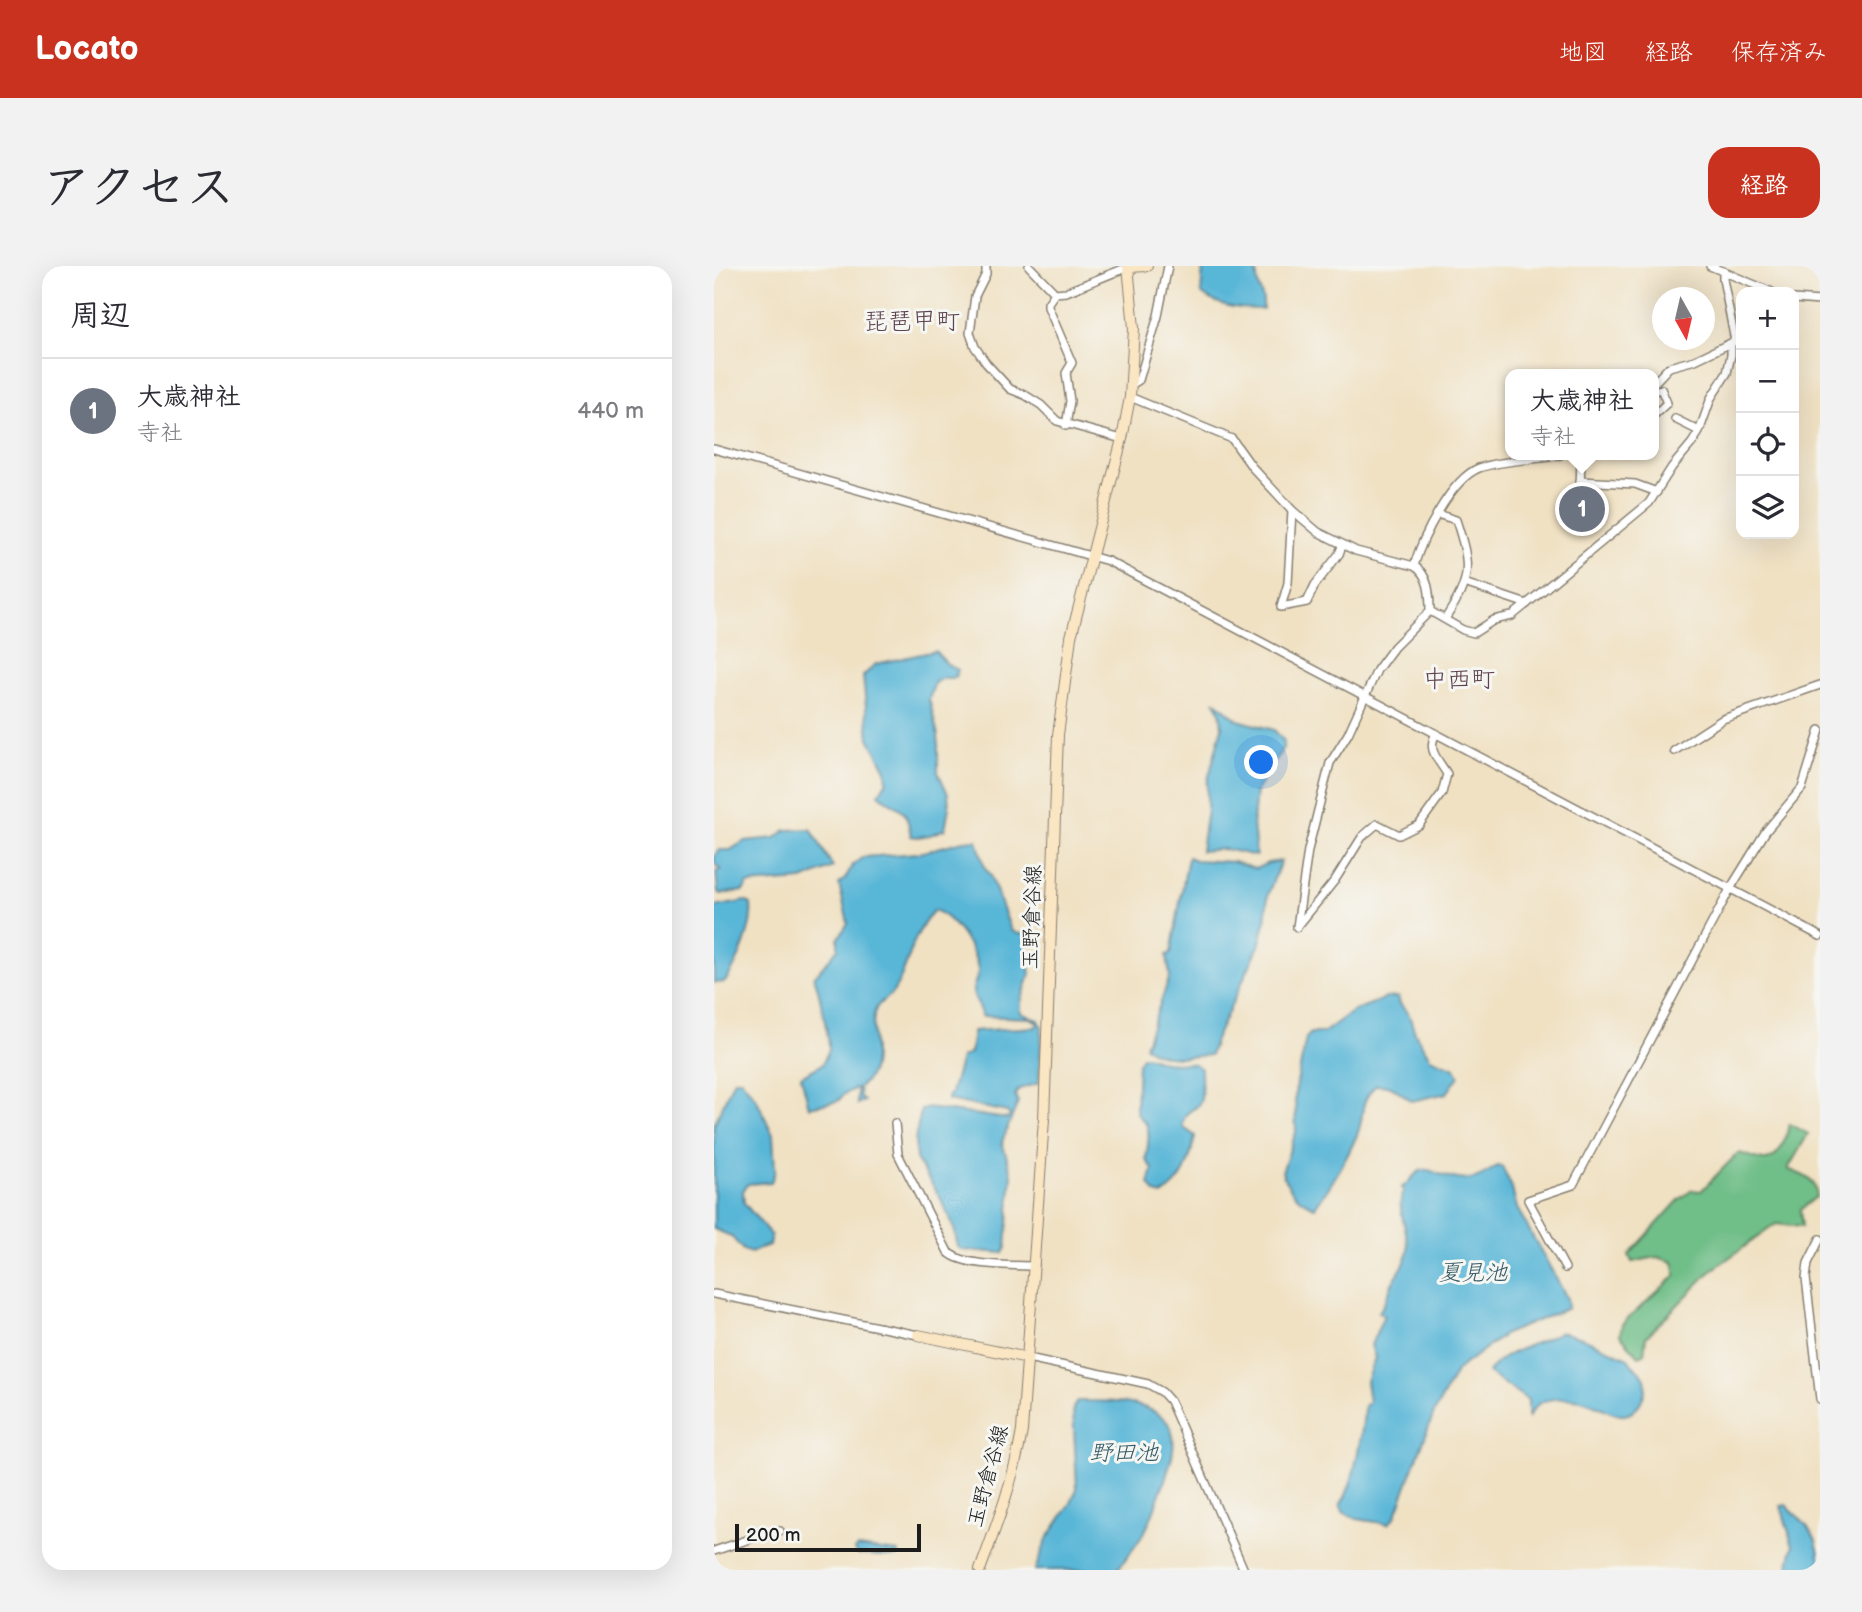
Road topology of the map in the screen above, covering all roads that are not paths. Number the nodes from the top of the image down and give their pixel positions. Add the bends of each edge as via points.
1 (986, 266) edge
2 (1029, 266) edge
3 (1147, 266) edge
4 (1168, 266) edge
5 (1710, 266) edge
6 (1128, 267) edge
7 (1723, 271) junction
8 (1760, 287) edge
9 (1055, 293) junction
10 (1799, 299) edge
11 (1820, 301) edge
12 (1736, 342) edge
13 (1659, 378) edge
14 (1131, 385) junction
15 (1659, 390) edge
16 (1130, 397) junction
17 (1659, 410) edge
18 (1675, 419) dead end
19 (1066, 426) junction
20 (1699, 431) junction
21 (1122, 439) junction
22 (714, 449) edge
23 (1532, 460) edge
24 (1581, 460) edge
25 (1580, 481) junction
26 (1580, 492) dead end
27 (1657, 492) junction
28 (1292, 510) junction
29 (1437, 514) junction
30 (1342, 546) junction
31 (1091, 556) junction
32 (1413, 566) junction
33 (1464, 583) junction
34 (1527, 604) junction
35 (1430, 611) junction
36 (1445, 619) junction
37 (1820, 685) edge
38 (1365, 696) junction
39 (1820, 730) edge
40 (1436, 734) junction
41 (1674, 751) dead end
42 (1730, 889) junction
43 (1820, 936) edge
44 (895, 1122) dead end
45 (1820, 1239) edge
46 (1035, 1266) junction
47 (1565, 1268) dead end
48 (714, 1294) edge
49 (918, 1335) joint
50 (1028, 1358) junction
51 (1820, 1399) edge
52 (780, 1531) dead end
53 (714, 1551) edge
54 (980, 1570) edge
55 (1244, 1570) edge

1 - 19 street via 975,296 970,333 975,347 1010,389 1041,405
2 - 9 street
3 - 6 main road
4 - 14 street via 1139,380
5 - 7 street
6 - 9 street
6 - 14 main road, 玉野倉谷線
7 - 8 street
7 - 12 street
9 - 19 street via 1048,307 1072,363 1066,373 1070,401
10 - 11 street
12 - 13 street via 1669,367
12 - 20 street via 1727,373 1711,398
14 - 16 main road, 玉野倉谷線
15 - 17 street via 1667,403
16 - 21 main road, 玉野倉谷線
16 - 28 street via 1231,439
18 - 20 street
19 - 21 street
20 - 27 street
21 - 31 main road, 玉野倉谷線
22 - 31 street
23 - 29 street via 1475,470
24 - 25 street
25 - 26 street
25 - 27 street via 1635,484
27 - 34 street
28 - 30 street
28 - 30 street via 1288,583 1281,607 1307,602
29 - 32 street
29 - 33 street via 1455,520 1467,558
30 - 32 street
31 - 38 street
31 - 46 main road, 玉野倉谷線 via 1071,638 1058,735
32 - 35 street via 1426,581
33 - 34 street
33 - 36 street
34 - 36 street via 1474,633
35 - 36 street
35 - 38 street via 1388,655
37 - 41 street via 1723,719
38 - 40 street
38 - 40 street via 1326,775 1308,850 1297,927 1362,837 1377,824 1399,835 1419,825 1442,793 1447,774 1432,751
39 - 42 street via 1802,788 1766,831
40 - 42 street
42 - 43 street
42 - 47 street via 1573,1185 1528,1200
44 - 46 street via 898,1154 948,1252 968,1261
45 - 51 street via 1807,1278
46 - 50 main road, 玉野倉谷線
48 - 49 street
49 - 50 main road
50 - 54 main road, 玉野倉谷線 via 1018,1452
50 - 55 street via 1148,1384 1162,1392 1178,1418
52 - 53 street

